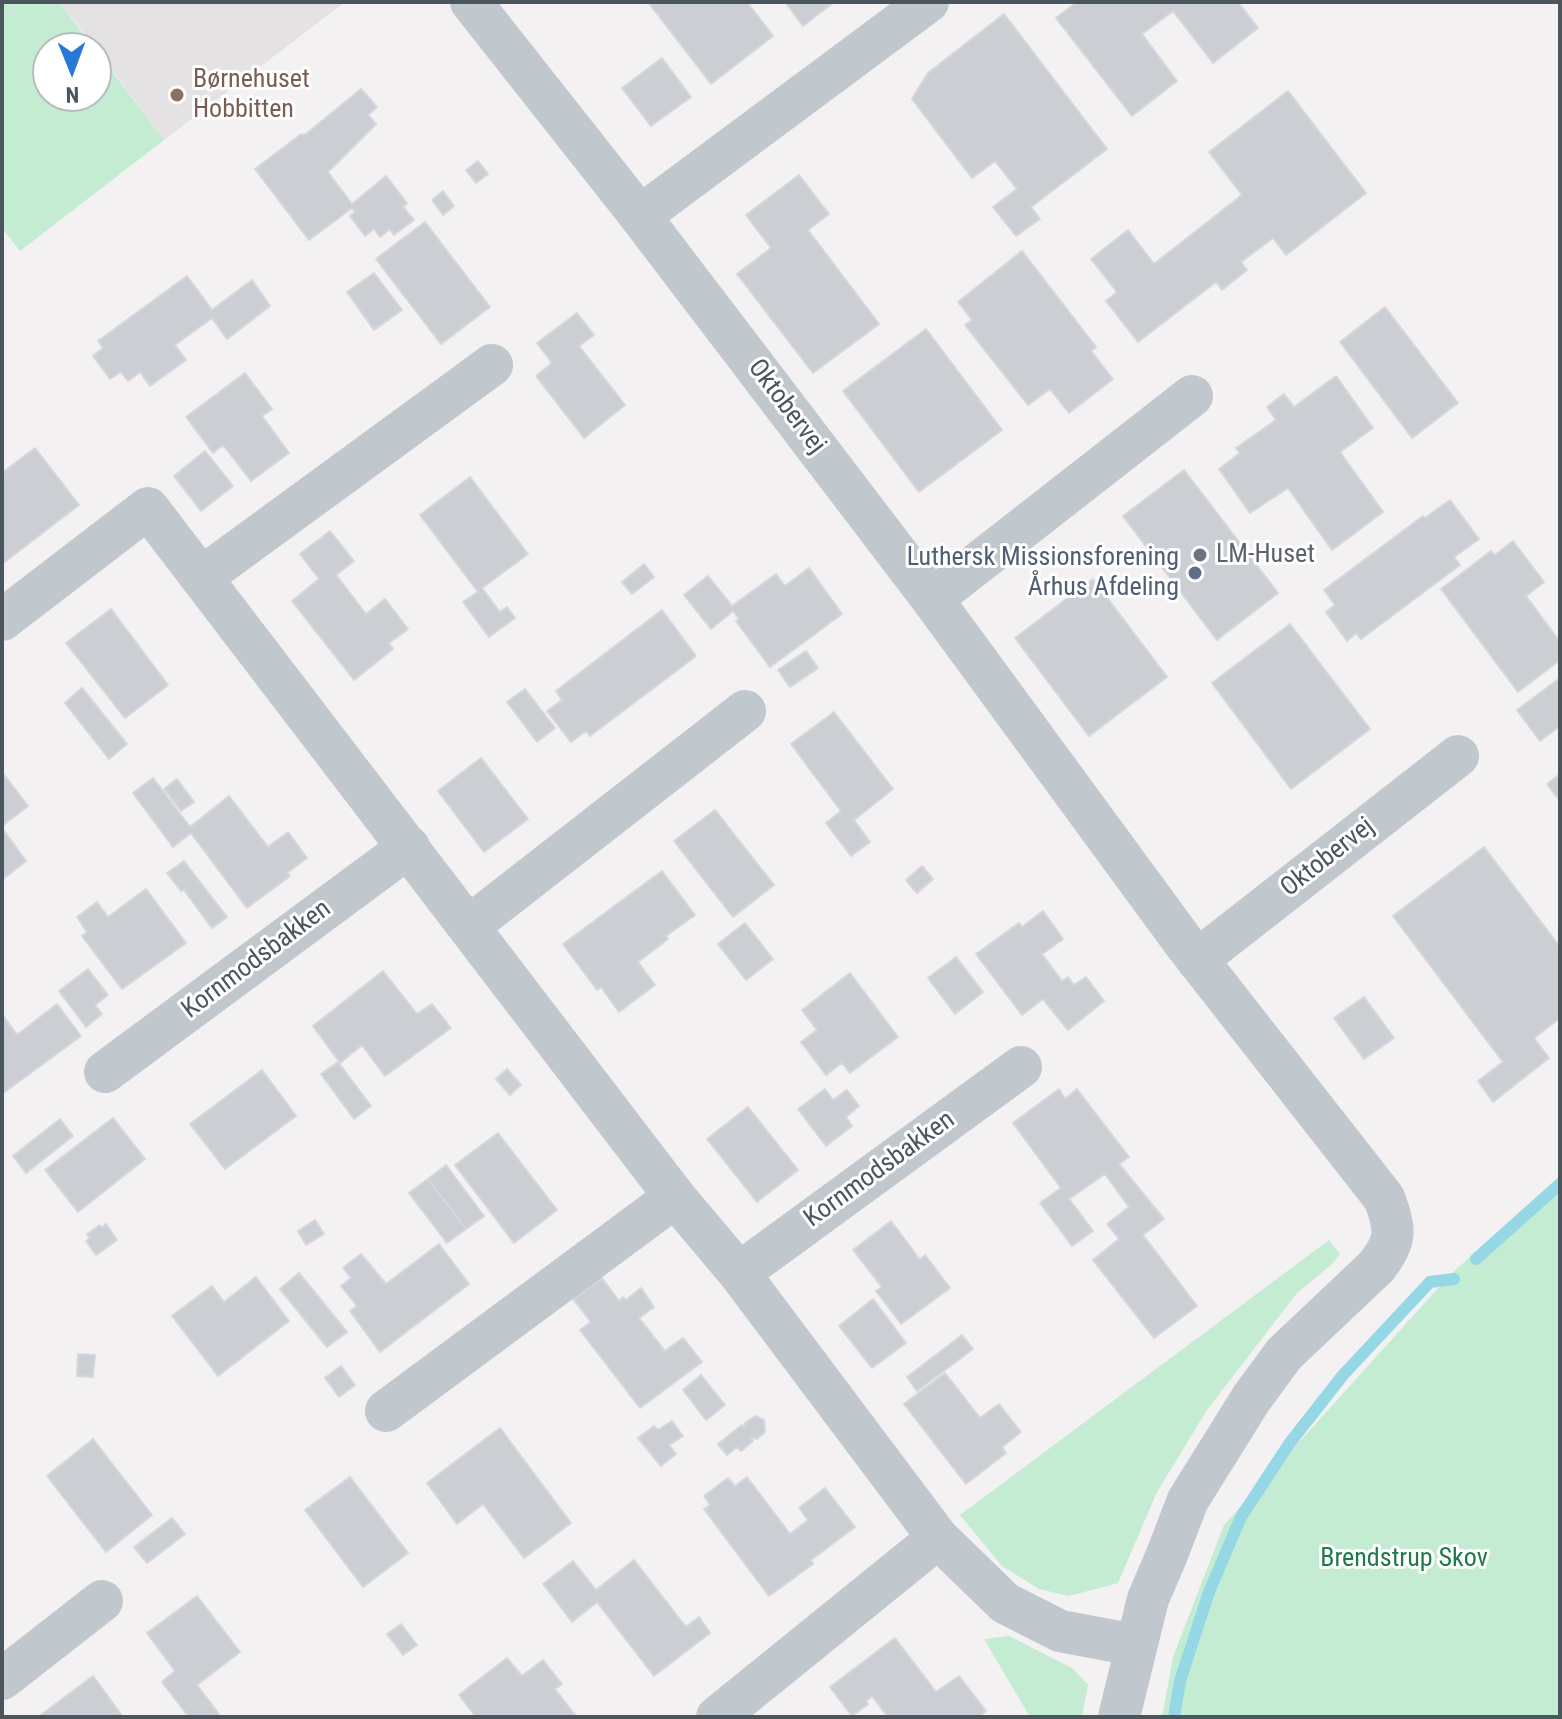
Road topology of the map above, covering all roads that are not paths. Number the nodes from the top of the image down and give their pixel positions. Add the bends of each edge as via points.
1 (471, 2) edge
2 (928, 2) edge
3 (640, 216) junction
4 (492, 365) dead end
5 (1192, 396) dead end
6 (202, 577) junction
7 (932, 599) junction
8 (2, 620) edge
9 (745, 711) dead end
10 (1458, 756) dead end
11 (409, 847) junction
12 (469, 926) junction
13 (1197, 960) junction
14 (1021, 1067) dead end
15 (105, 1072) dead end
16 (675, 1197) junction
17 (739, 1273) junction
18 (386, 1411) dead end
19 (938, 1538) junction
20 (102, 1601) dead end
21 (1135, 1645) junction
22 (2, 1679) edge
23 (717, 1717) edge
24 (1119, 1717) edge

1 - 3 street, Oktobervej
2 - 3 street
3 - 7 street, Oktobervej
4 - 6 street
5 - 7 street
6 - 8 street via 148,508
6 - 11 street
7 - 13 street, Oktobervej
9 - 12 street
10 - 13 street, Oktobervej
11 - 12 street
11 - 15 street, Kornmodsbakken
12 - 16 street
13 - 21 street, Oktobervej via 1384,1198 1394,1234 1376,1267 1284,1354 1251,1399 1188,1500
14 - 17 street, Kornmodsbakken
16 - 17 street
16 - 18 street
17 - 19 street
19 - 21 street via 1005,1603 1060,1631
19 - 23 street
20 - 22 street
21 - 24 street

